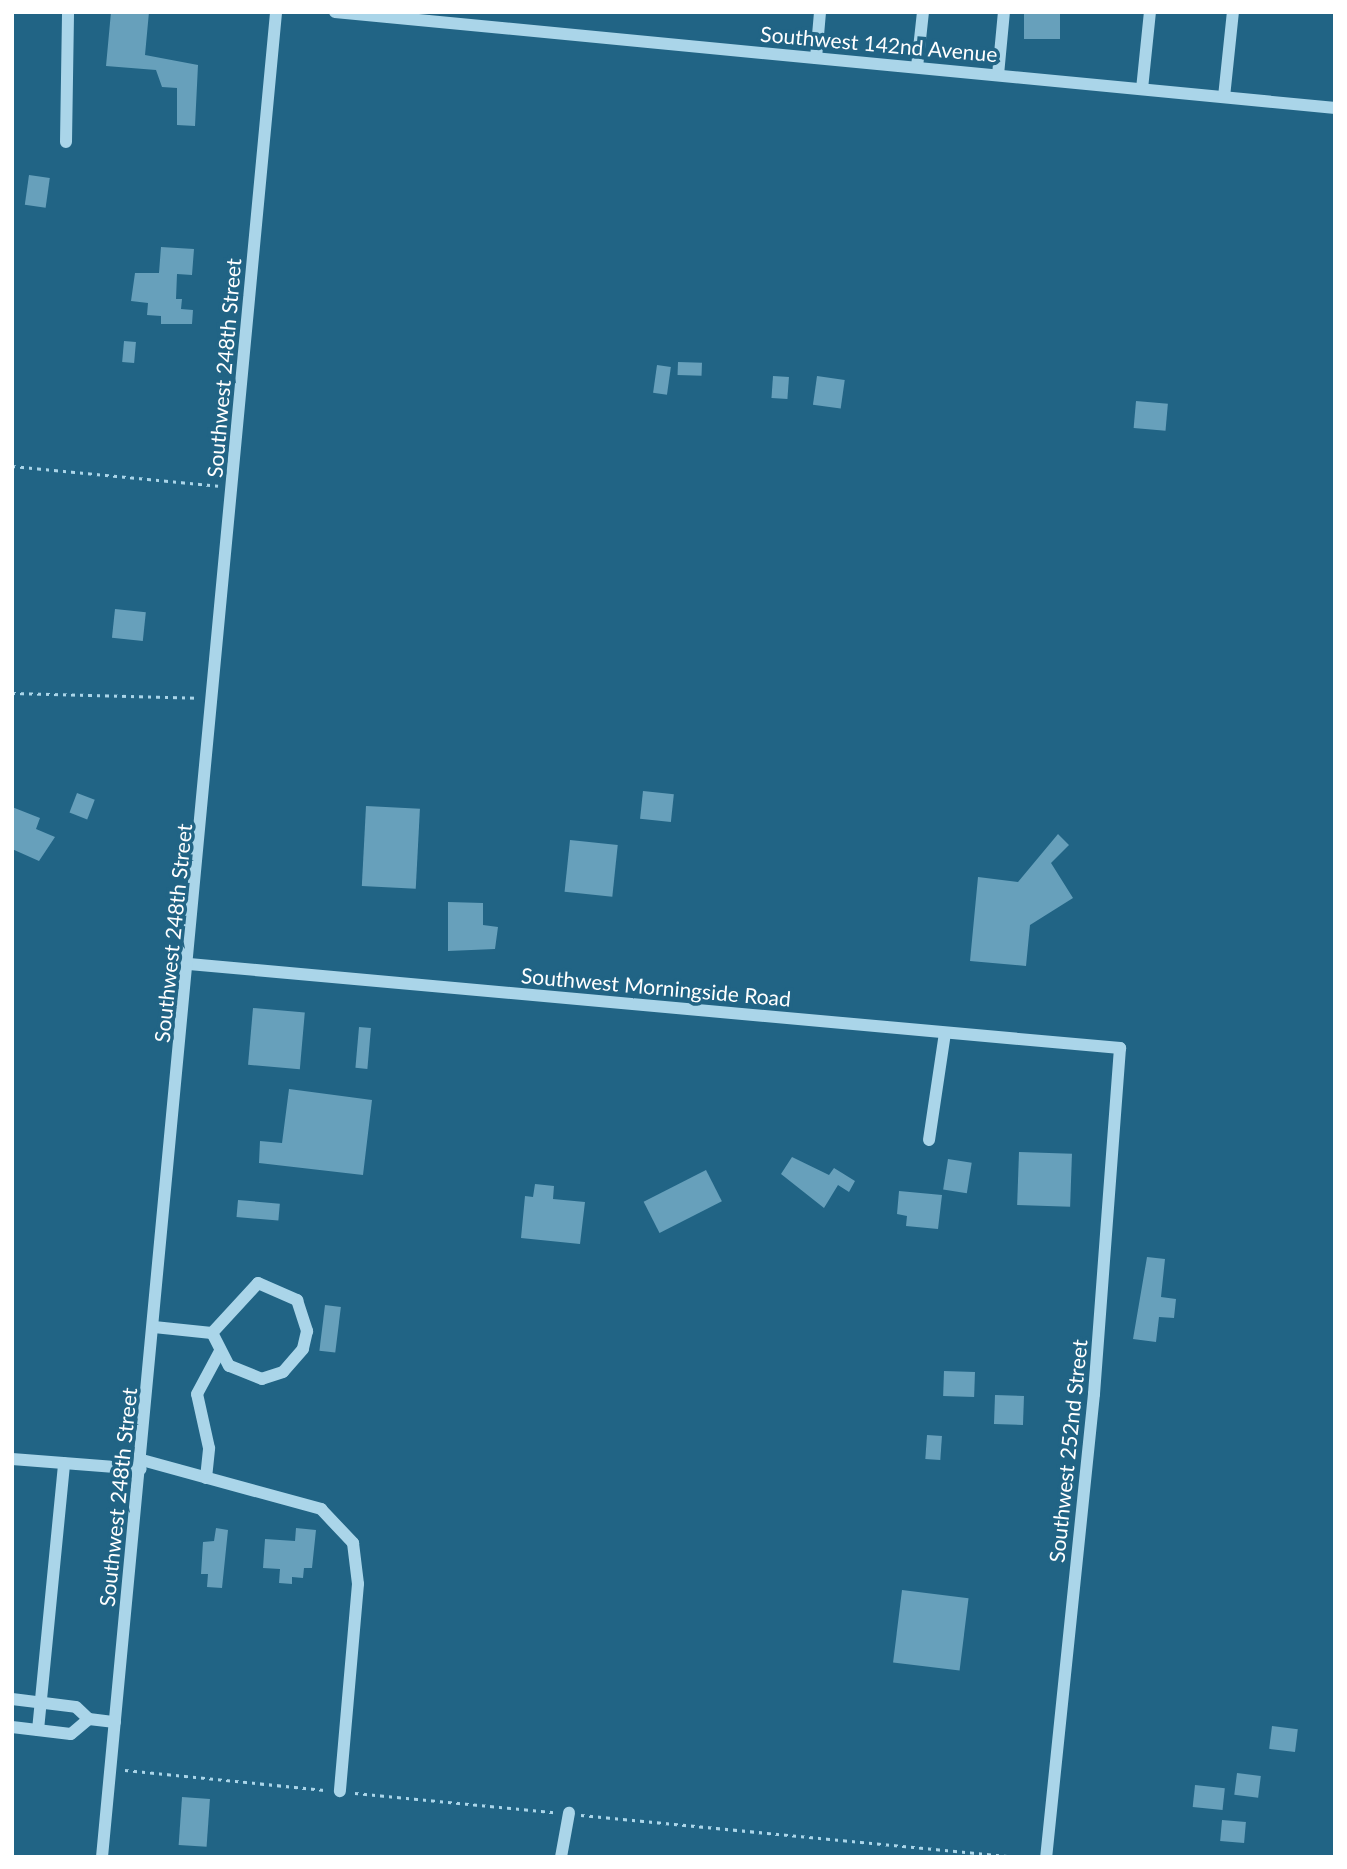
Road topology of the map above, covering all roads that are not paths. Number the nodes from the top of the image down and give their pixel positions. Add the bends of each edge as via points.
1 (68, 12) edge
2 (276, 12) edge
3 (335, 12) edge
4 (820, 12) edge
5 (923, 12) edge
6 (1004, 12) edge
7 (1150, 12) edge
8 (1233, 12) edge
9 (816, 58) junction
10 (917, 67) junction
11 (998, 75) junction
12 (1142, 89) junction
13 (1224, 97) junction
14 (1335, 108) edge
15 (65, 142) dead end
16 (189, 964) junction
17 (945, 1032) junction
18 (1120, 1048) joint
19 (929, 1140) dead end
20 (154, 1327) junction
21 (212, 1333) junction
22 (219, 1353) junction
23 (12, 1459) edge
24 (64, 1463) junction
25 (141, 1465) junction
26 (206, 1478) junction
27 (12, 1699) edge
28 (41, 1703) junction
29 (89, 1719) junction
30 (115, 1722) junction
31 (12, 1727) edge
32 (38, 1730) junction
33 (340, 1791) dead end
34 (569, 1814) dead end
35 (102, 1857) edge
36 (561, 1857) edge
37 (1046, 1857) edge

1 - 15 street
2 - 16 street, Southwest 248th Street
3 - 9 street, Southwest 142nd Avenue
4 - 9 street
5 - 10 street
6 - 11 street
7 - 12 street
8 - 13 street
9 - 10 street, Southwest 142nd Avenue
10 - 11 street, Southwest 142nd Avenue
11 - 12 street, Southwest 142nd Avenue
12 - 13 street, Southwest 142nd Avenue
13 - 14 street, Southwest 142nd Avenue
16 - 17 street, Southwest Morningside Road
16 - 20 street, Southwest 248th Street
17 - 18 street, Southwest Morningside Road
17 - 19 street
18 - 37 street, Southwest 252nd Street via 1094,1394
20 - 21 street
20 - 25 street, Southwest 248th Street
21 - 22 street
21 - 22 street via 258,1283 287,1291 303,1312 303,1349 284,1372 246,1377
22 - 26 street via 197,1394 209,1448
23 - 24 street
24 - 25 street
24 - 28 street
25 - 26 street
25 - 30 street, Southwest 248th Street
26 - 33 street via 321,1509 353,1543 358,1584
27 - 28 street
28 - 29 street via 76,1707
28 - 32 street
29 - 30 street
29 - 32 street via 71,1734
30 - 35 street, Southwest 248th Street
31 - 32 street
34 - 36 street

